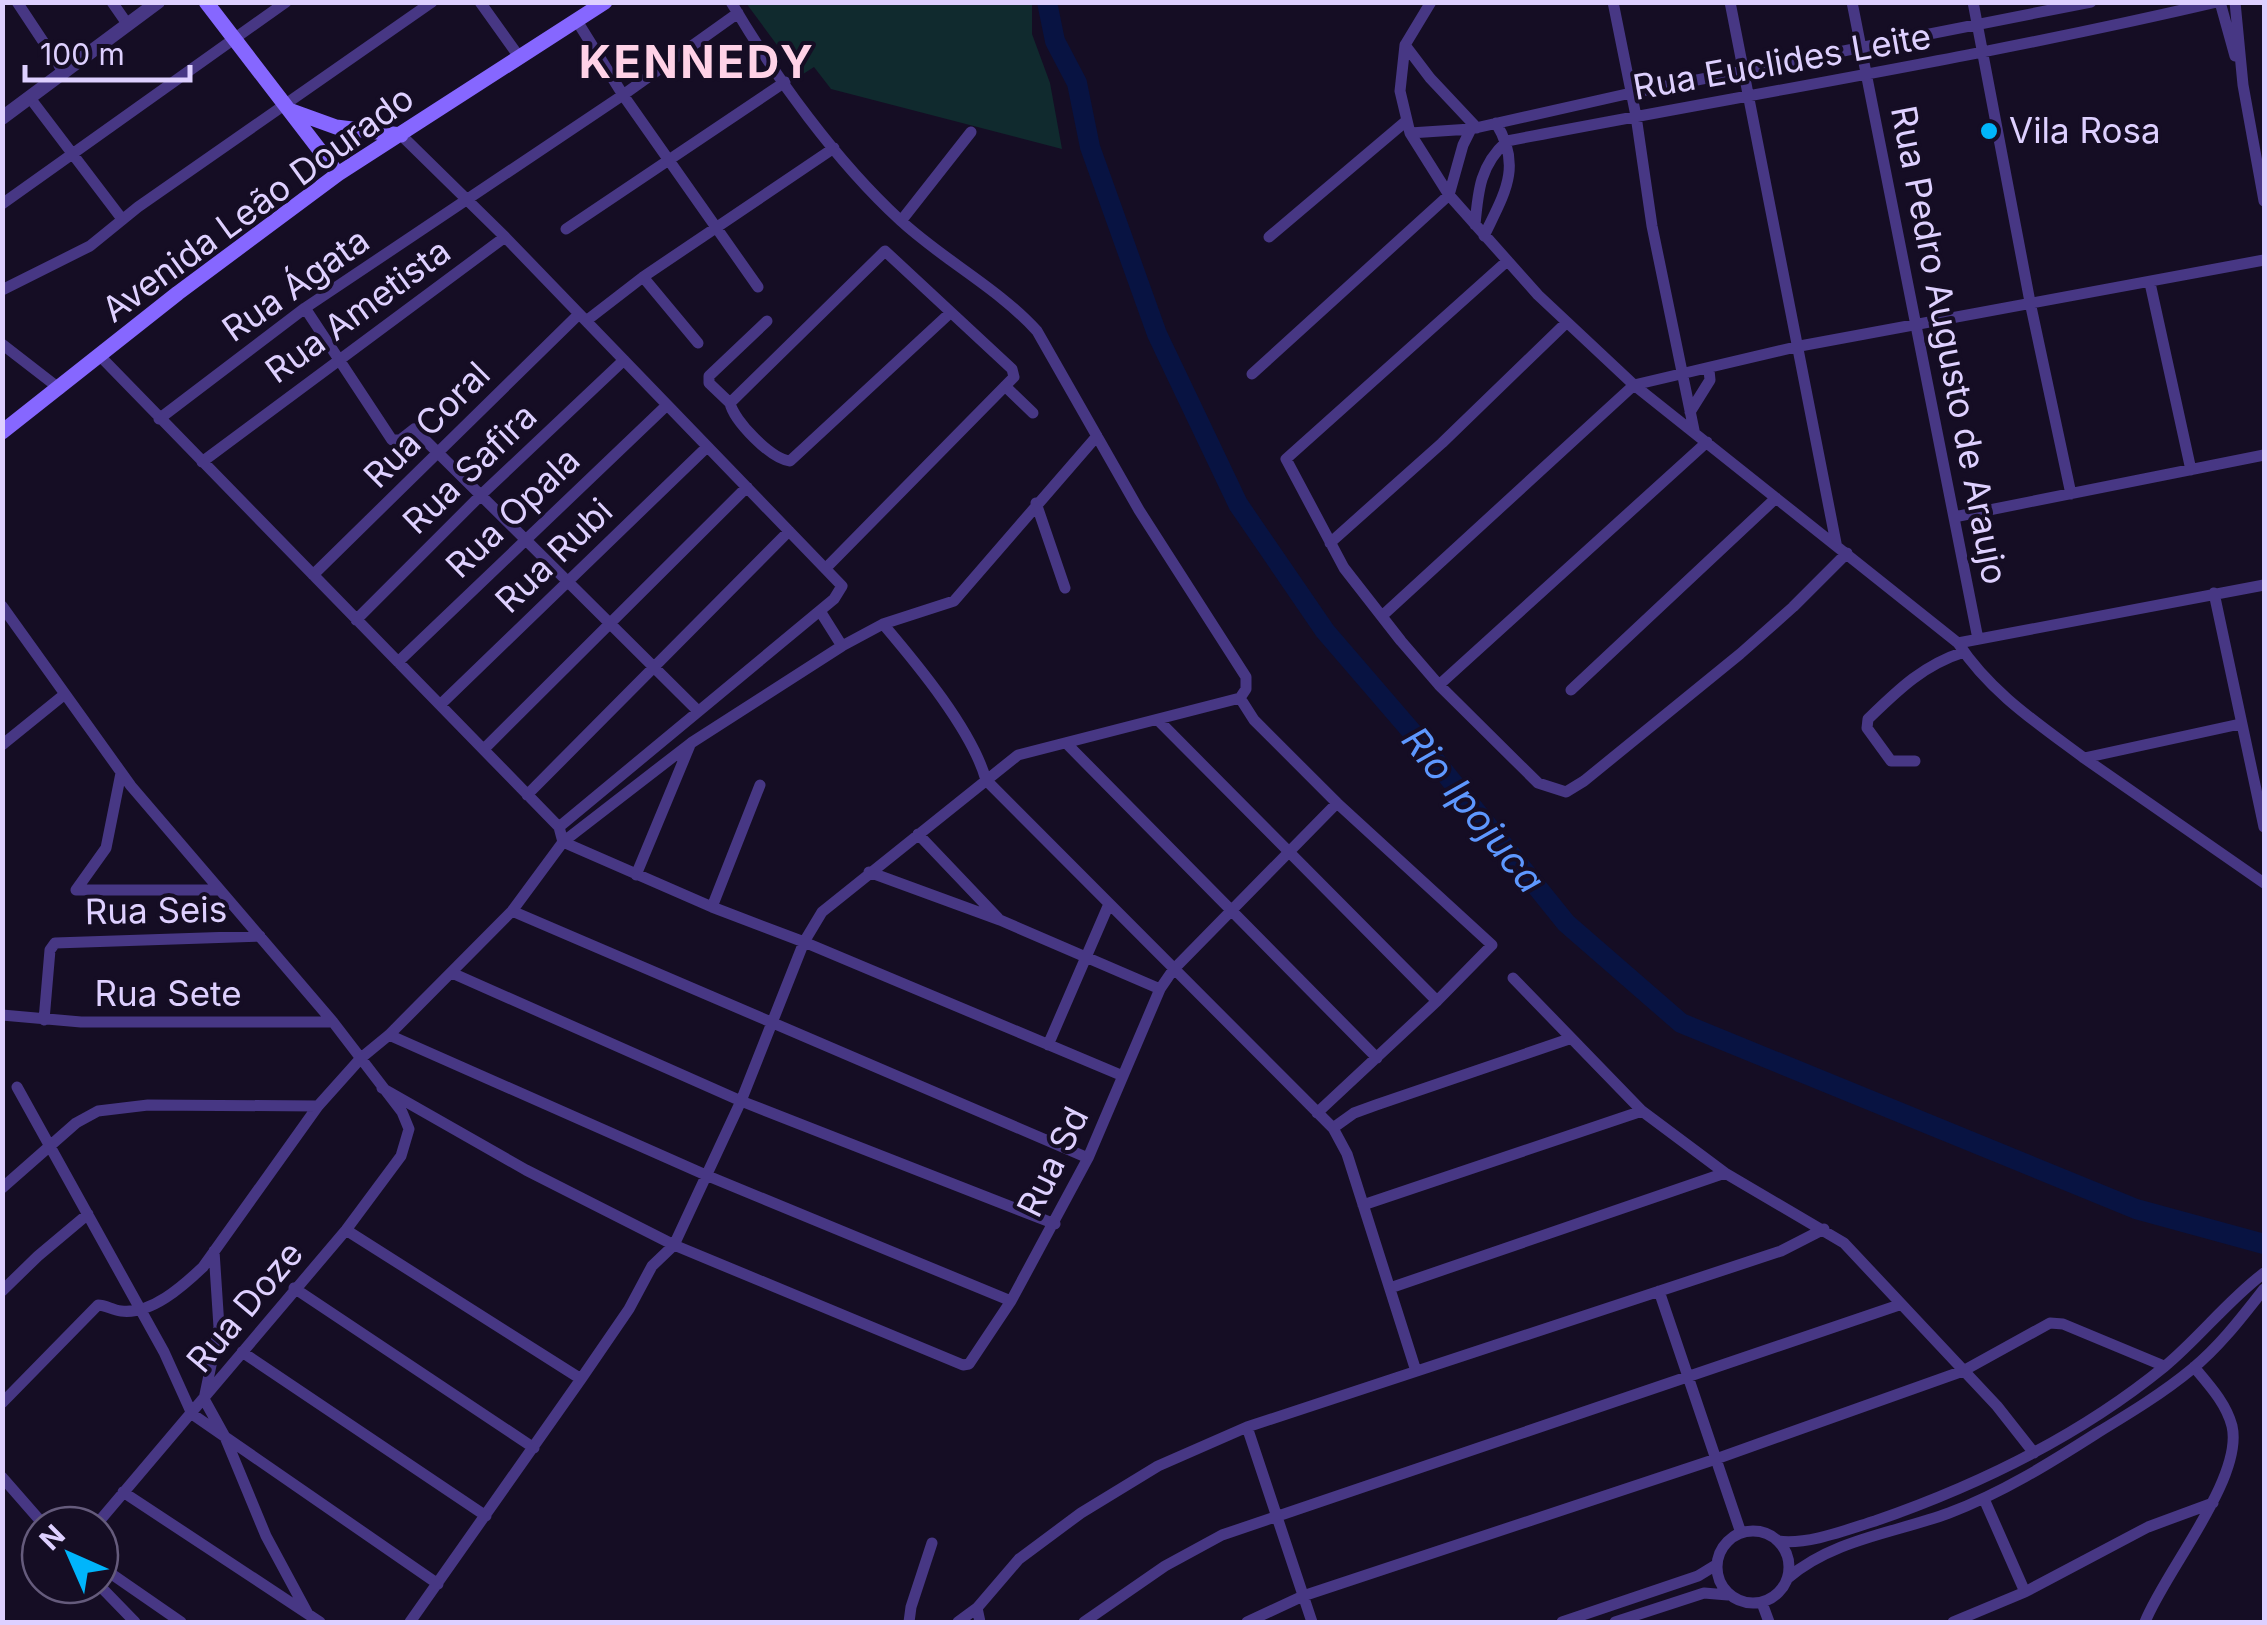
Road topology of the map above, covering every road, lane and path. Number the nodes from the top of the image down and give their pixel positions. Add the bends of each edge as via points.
1 (17, 2) edge
2 (112, 2) edge
3 (158, 2) edge
4 (206, 2) edge
5 (286, 2) edge
6 (432, 2) edge
7 (480, 2) edge
8 (605, 2) edge
9 (1431, 2) edge
10 (1612, 2) edge
11 (1730, 2) edge
12 (1852, 2) edge
13 (1973, 2) edge
14 (2091, 2) edge
15 (2219, 2) edge
16 (2235, 2) edge
17 (734, 8) edge
18 (577, 21) junction
19 (128, 25) junction
20 (1978, 25) junction
21 (232, 40) junction
22 (1405, 45) junction
23 (1863, 47) junction
24 (1984, 54) junction
25 (520, 58) junction
26 (64, 72) junction
27 (1744, 72) junction
28 (1868, 72) junction
29 (785, 82) junction
30 (2243, 84) junction
31 (1631, 94) junction
32 (1749, 94) junction
33 (623, 96) junction
34 (30, 98) junction
35 (286, 107) junction
36 (4, 113) edge
37 (1636, 116) junction
38 (1496, 123) junction
39 (1408, 128) junction
40 (1474, 128) junction
41 (971, 132) dead end
42 (401, 135) junction
43 (1507, 142) junction
44 (834, 148) junction
45 (72, 154) junction
46 (668, 161) junction
47 (338, 174) junction
48 (1449, 195) junction
49 (467, 200) junction
50 (2264, 202) edge
51 (2, 204) edge
52 (122, 219) junction
53 (901, 221) junction
54 (1476, 225) junction
55 (714, 227) junction
56 (566, 229) dead end
57 (1484, 236) junction
58 (505, 237) junction
59 (1269, 237) dead end
60 (2264, 260) edge
61 (1506, 262) junction
62 (643, 277) junction
63 (2150, 283) junction
64 (758, 287) dead end
65 (2, 290) edge
66 (2030, 302) junction
67 (305, 308) junction
68 (950, 312) junction
69 (582, 317) junction
70 (767, 321) dead end
71 (1566, 323) junction
72 (1916, 325) junction
73 (698, 343) dead end
74 (2, 344) edge
75 (1800, 346) junction
76 (99, 355) junction
77 (339, 358) junction
78 (624, 360) junction
79 (1709, 370) junction
80 (1682, 373) junction
81 (1252, 374) dead end
82 (1634, 385) junction
83 (1005, 386) junction
84 (60, 388) junction
85 (730, 403) junction
86 (667, 405) junction
87 (1033, 412) dead end
88 (1690, 412) junction
89 (159, 419) junction
90 (1694, 430) junction
91 (2, 432) edge
92 (1097, 436) junction
93 (1707, 442) junction
94 (706, 447) junction
95 (438, 452) junction
96 (2264, 455) edge
97 (202, 462) junction
98 (2191, 470) junction
99 (747, 487) junction
100 (482, 494) junction
101 (2072, 494) junction
102 (1776, 498) junction
103 (1036, 503) junction
104 (1954, 517) junction
105 (789, 531) junction
106 (525, 537) junction
107 (1330, 543) junction
108 (1836, 543) junction
109 (1847, 553) junction
110 (826, 568) junction
111 (313, 575) junction
112 (568, 582) junction
113 (2264, 585) edge
114 (1065, 588) dead end
115 (2214, 593) junction
116 (2, 606) edge
117 (820, 611) junction
118 (1382, 616) junction
119 (356, 620) junction
120 (608, 624) junction
121 (883, 624) junction
122 (16, 626) junction
123 (2, 637) edge
124 (1978, 639) junction
125 (842, 646) junction
126 (1961, 648) junction
127 (398, 662) junction
128 (652, 666) junction
129 (1439, 685) junction
130 (1571, 690) dead end
131 (65, 694) junction
132 (1240, 698) junction
133 (440, 704) junction
134 (698, 711) junction
135 (1158, 720) junction
136 (2240, 724) junction
137 (691, 743) junction
138 (1066, 743) junction
139 (2, 745) edge
140 (484, 749) junction
141 (2084, 758) junction
142 (1915, 761) dead end
143 (121, 773) junction
144 (986, 780) junction
145 (760, 786) dead end
146 (527, 795) junction
147 (1337, 803) junction
148 (559, 826) junction
149 (2264, 827) edge
150 (918, 834) junction
151 (563, 842) junction
152 (1289, 853) junction
153 (869, 872) junction
154 (636, 875) junction
155 (2264, 884) edge
156 (219, 890) junction
157 (1109, 904) junction
158 (712, 907) junction
159 (512, 911) junction
160 (1233, 911) junction
161 (1000, 920) junction
162 (260, 936) junction
163 (804, 942) junction
164 (1086, 958) junction
165 (1173, 970) junction
166 (452, 973) junction
167 (1513, 978) dead end
168 (1160, 989) junction
169 (1438, 1001) junction
170 (2, 1015) edge
171 (44, 1020) junction
172 (333, 1022) junction
173 (774, 1025) junction
174 (389, 1035) junction
175 (1569, 1039) junction
176 (1048, 1045) junction
177 (361, 1058) junction
178 (1377, 1058) junction
179 (1123, 1076) junction
180 (17, 1088) dead end
181 (382, 1088) junction
182 (741, 1102) junction
183 (318, 1106) junction
184 (1642, 1111) junction
185 (1317, 1114) junction
186 (1333, 1128) junction
187 (50, 1145) junction
188 (1088, 1158) junction
189 (1725, 1173) junction
190 (708, 1176) junction
191 (2, 1188) edge
192 (1363, 1204) junction
193 (88, 1214) junction
194 (1055, 1224) junction
195 (1824, 1229) junction
196 (346, 1230) junction
197 (674, 1245) junction
198 (214, 1251) junction
199 (2264, 1273) edge
200 (294, 1288) junction
201 (1390, 1288) junction
202 (2264, 1290) edge
203 (1659, 1291) junction
204 (2, 1292) edge
205 (1011, 1301) junction
206 (1899, 1304) junction
207 (138, 1310) junction
208 (242, 1352) junction
209 (2164, 1366) junction
210 (2194, 1367) junction
211 (1416, 1371) junction
212 (1963, 1371) junction
213 (1688, 1377) junction
214 (581, 1380) junction
215 (204, 1398) junction
216 (2, 1403) edge
217 (192, 1414) junction
218 (1247, 1427) junction
219 (225, 1436) junction
220 (534, 1448) junction
221 (2034, 1453) junction
222 (1716, 1459) junction
223 (2, 1476) edge
224 (123, 1492) junction
225 (1984, 1499) junction
226 (2213, 1503) junction
227 (27, 1505) edge
228 (112, 1505) edge
229 (1276, 1514) junction
230 (486, 1516) junction
231 (1742, 1533) junction
232 (1778, 1541) junction
233 (932, 1543) dead end
234 (1716, 1565) junction
235 (1788, 1578) junction
236 (120, 1580) edge
237 (438, 1584) junction
238 (2025, 1592) junction
239 (1728, 1594) junction
240 (1303, 1596) junction
241 (1762, 1603) junction
242 (976, 1608) junction
243 (308, 1614) junction
244 (181, 1622) edge
245 (320, 1622) edge
246 (410, 1622) edge
247 (910, 1622) edge
248 (958, 1622) edge
249 (980, 1622) edge
250 (1084, 1622) edge
251 (1248, 1622) edge
252 (1312, 1622) edge
253 (1562, 1622) edge
254 (1615, 1622) edge
255 (1769, 1622) edge
256 (1953, 1622) edge
257 (2146, 1622) edge

1 - 26 street
2 - 19 street
3 - 19 street
4 - 21 main road
5 - 21 street
6 - 35 street
7 - 25 street
8 - 18 main road, Avenida Leão Dourado
9 - 22 street
10 - 31 street
11 - 27 street
12 - 23 street, Rua Pedro Augusto de Araujo
13 - 20 street
14 - 20 street, Rua Euclides Leite
15 - 24 street, Rua Euclides Leite
15 - 30 street
16 - 30 street
17 - 29 street
17 - 33 street, Rua Ágata
18 - 25 main road, Avenida Leão Dourado
18 - 33 street
19 - 26 street
20 - 23 street, Rua Euclides Leite
20 - 24 street
21 - 35 main road
21 - 45 street
22 - 39 street via 1400,92
22 - 40 street
23 - 27 street, Rua Euclides Leite
23 - 28 street, Rua Pedro Augusto de Araujo
24 - 28 street, Rua Euclides Leite
24 - 66 street
25 - 42 main road, Avenida Leão Dourado
26 - 34 street
27 - 31 street, Rua Euclides Leite
27 - 32 street
28 - 32 street, Rua Euclides Leite
28 - 72 street, Rua Pedro Augusto de Araujo
29 - 44 street
29 - 46 street
30 - 50 street
31 - 37 street
31 - 38 street, Rua Euclides Leite
32 - 37 street, Rua Euclides Leite
32 - 75 street
33 - 46 street
33 - 49 street, Rua Ágata
34 - 36 street
34 - 45 street
35 - 42 main road via 336,127
35 - 47 main road
35 - 52 street
37 - 43 street, Rua Euclides Leite
37 - 80 street
38 - 40 street, Rua Euclides Leite
38 - 43 street
39 - 40 street, Rua Euclides Leite
39 - 48 street
39 - 59 street
40 - 48 street
41 - 53 street
42 - 47 main road, Avenida Leão Dourado
42 - 49 street, Rua Ametista
43 - 54 street via 1482,173
43 - 57 street via 1509,181
44 - 53 street
44 - 55 street, Rua Coral
45 - 51 street
45 - 52 street
46 - 55 street
46 - 56 street
47 - 76 main road, Avenida Leão Dourado
48 - 54 street
48 - 81 street
49 - 58 street, Rua Ametista
49 - 67 street, Rua Ágata
52 - 65 street via 90,246
53 - 92 street via 1028,321
54 - 57 street
55 - 62 street, Rua Coral
55 - 64 street
57 - 61 street
58 - 69 street
58 - 77 street, Rua Ametista
60 - 63 street
61 - 71 street
61 - 107 street via 1286,460
62 - 69 street, Rua Coral
62 - 73 street
63 - 66 street
63 - 98 street
66 - 72 street
66 - 101 street
67 - 77 street
67 - 89 street, Rua Ágata
68 - 83 street via 1012,369
68 - 85 street via 790,461 780,460 736,420
68 - 85 street via 885,251
69 - 78 street
69 - 95 street, Rua Coral
70 - 85 street via 709,376 708,384
71 - 82 street
71 - 107 street
72 - 75 street
72 - 104 street, Rua Pedro Augusto de Araujo
74 - 84 street
75 - 79 street
75 - 108 street
76 - 84 main road, Avenida Leão Dourado
76 - 89 street
77 - 95 street via 392,440 414,429
77 - 97 street, Rua Ametista
78 - 86 street
78 - 100 street, Rua Safira
79 - 80 street
79 - 88 street via 1710,380
80 - 82 street
80 - 88 street
82 - 90 street
82 - 118 street
83 - 87 street
83 - 110 street
84 - 91 main road, Avenida Leão Dourado
86 - 94 street
86 - 106 street, Rua Opala
88 - 90 street
89 - 97 street
90 - 93 street
92 - 103 street
92 - 132 street via 1246,677
93 - 102 street
93 - 129 street
94 - 99 street
94 - 112 street, Rua Rubi
95 - 100 street
95 - 111 street, Rua Coral
96 - 98 street
97 - 111 street
98 - 101 street
99 - 105 street
99 - 120 street
100 - 106 street
100 - 119 street, Rua Safira
101 - 104 street
102 - 108 street
102 - 130 street
103 - 114 street
103 - 121 street via 954,600
104 - 124 street, Rua Pedro Augusto de Araujo
105 - 110 street
105 - 128 street
106 - 112 street
106 - 127 street, Rua Opala
107 - 118 street
108 - 109 street
109 - 126 street
109 - 129 street via 1740,654 1566,792 1538,783
110 - 117 street via 842,586
111 - 119 street
112 - 120 street
112 - 133 street, Rua Rubi
113 - 115 street
115 - 124 street
115 - 136 street
116 - 122 street
117 - 125 street
117 - 134 street
118 - 129 street
119 - 127 street
120 - 128 street
120 - 140 street
121 - 125 street
121 - 144 street via 922,671
122 - 123 street
122 - 131 street
124 - 126 street
125 - 137 street
126 - 141 street via 1996,691
126 - 142 street via 1916,674 1868,719 1867,728 1892,761
127 - 133 street
128 - 134 street
128 - 146 street
131 - 139 street
131 - 143 street
132 - 135 street
132 - 147 street
133 - 140 street
134 - 148 street
135 - 138 street
135 - 152 street
136 - 141 street
136 - 149 street
137 - 151 street
137 - 154 street
138 - 144 street via 1018,755
138 - 160 street
140 - 146 street
141 - 155 street
143 - 156 street
143 - 156 street via 106,848 76,890
144 - 150 street
144 - 157 street
145 - 158 street
146 - 148 street
147 - 152 street, Rua Sd
147 - 169 street via 1492,945
148 - 151 street
150 - 153 street
150 - 161 street
151 - 154 street
151 - 159 street
152 - 160 street, Rua Sd
152 - 169 street
153 - 161 street
153 - 163 street via 822,912
154 - 158 street
156 - 162 street
157 - 164 street
157 - 165 street
158 - 163 street
159 - 166 street
159 - 173 street
160 - 165 street, Rua Sd
160 - 178 street
161 - 164 street
162 - 171 street, Rua Seis via 55,943
162 - 172 street
163 - 173 street
163 - 176 street
164 - 168 street
164 - 176 street
165 - 168 street, Rua Sd
165 - 185 street
166 - 174 street
166 - 182 street
167 - 175 street
168 - 179 street, Rua Sd
169 - 178 street
170 - 171 street, Rua Sete
171 - 172 street, Rua Sete
172 - 177 street
173 - 182 street
173 - 188 street
174 - 177 street
174 - 190 street
175 - 184 street
175 - 186 street via 1354,1113
176 - 179 street
177 - 181 street
177 - 183 street
178 - 185 street
179 - 188 street, Rua Sd
180 - 187 street
181 - 196 street, Rua Doze via 408,1129 401,1156
181 - 197 street
182 - 190 street
182 - 194 street
183 - 187 street via 121,1106 85,1117
183 - 198 street
184 - 189 street
184 - 192 street
185 - 186 street
186 - 192 street
187 - 191 street
187 - 193 street
188 - 194 street, Rua Sd
189 - 195 street
189 - 201 street
190 - 197 street
190 - 205 street
192 - 201 street
193 - 204 street
193 - 207 street
194 - 205 street, Rua Sd
195 - 203 street via 1781,1251
195 - 206 street
196 - 200 street, Rua Doze
196 - 214 street
197 - 205 street, Rua Sd via 963,1365 975,1360
197 - 214 street via 652,1266
198 - 207 street via 184,1285
198 - 215 street via 218,1327
199 - 209 street
200 - 208 street, Rua Doze
200 - 220 street
201 - 211 street
202 - 210 street
203 - 211 street
203 - 213 street
206 - 212 street
206 - 213 street
207 - 216 street via 98,1304
207 - 217 street
208 - 215 street, Rua Doze
208 - 230 street
209 - 212 street via 2050,1322
209 - 221 street
210 - 225 street
210 - 226 street via 2234,1431 2232,1457
211 - 218 street
212 - 221 street
212 - 222 street
213 - 222 street
213 - 229 street
214 - 220 street
215 - 217 street, Rua Doze
215 - 219 street
217 - 219 street
217 - 224 street, Rua Doze
218 - 229 street
218 - 242 street via 1158,1466 1081,1513 1019,1559
219 - 237 street
219 - 243 street via 266,1536
220 - 230 street
221 - 232 street via 1939,1499 1857,1526
222 - 231 street
222 - 240 street
223 - 227 street
224 - 228 street, Rua Doze
224 - 243 street
225 - 235 street via 1813,1558
225 - 238 street
226 - 238 street via 2148,1526
226 - 257 street
229 - 240 street
229 - 250 street via 1165,1566
230 - 237 street
231 - 232 street
231 - 234 street via 1722,1549
232 - 235 street via 1789,1562
233 - 247 street
234 - 239 street
234 - 253 street
235 - 241 street
236 - 244 street
237 - 246 street
238 - 256 street
239 - 241 street
239 - 254 street via 1704,1593
240 - 251 street
240 - 252 street
241 - 255 street
242 - 248 street
242 - 249 street
243 - 245 street

